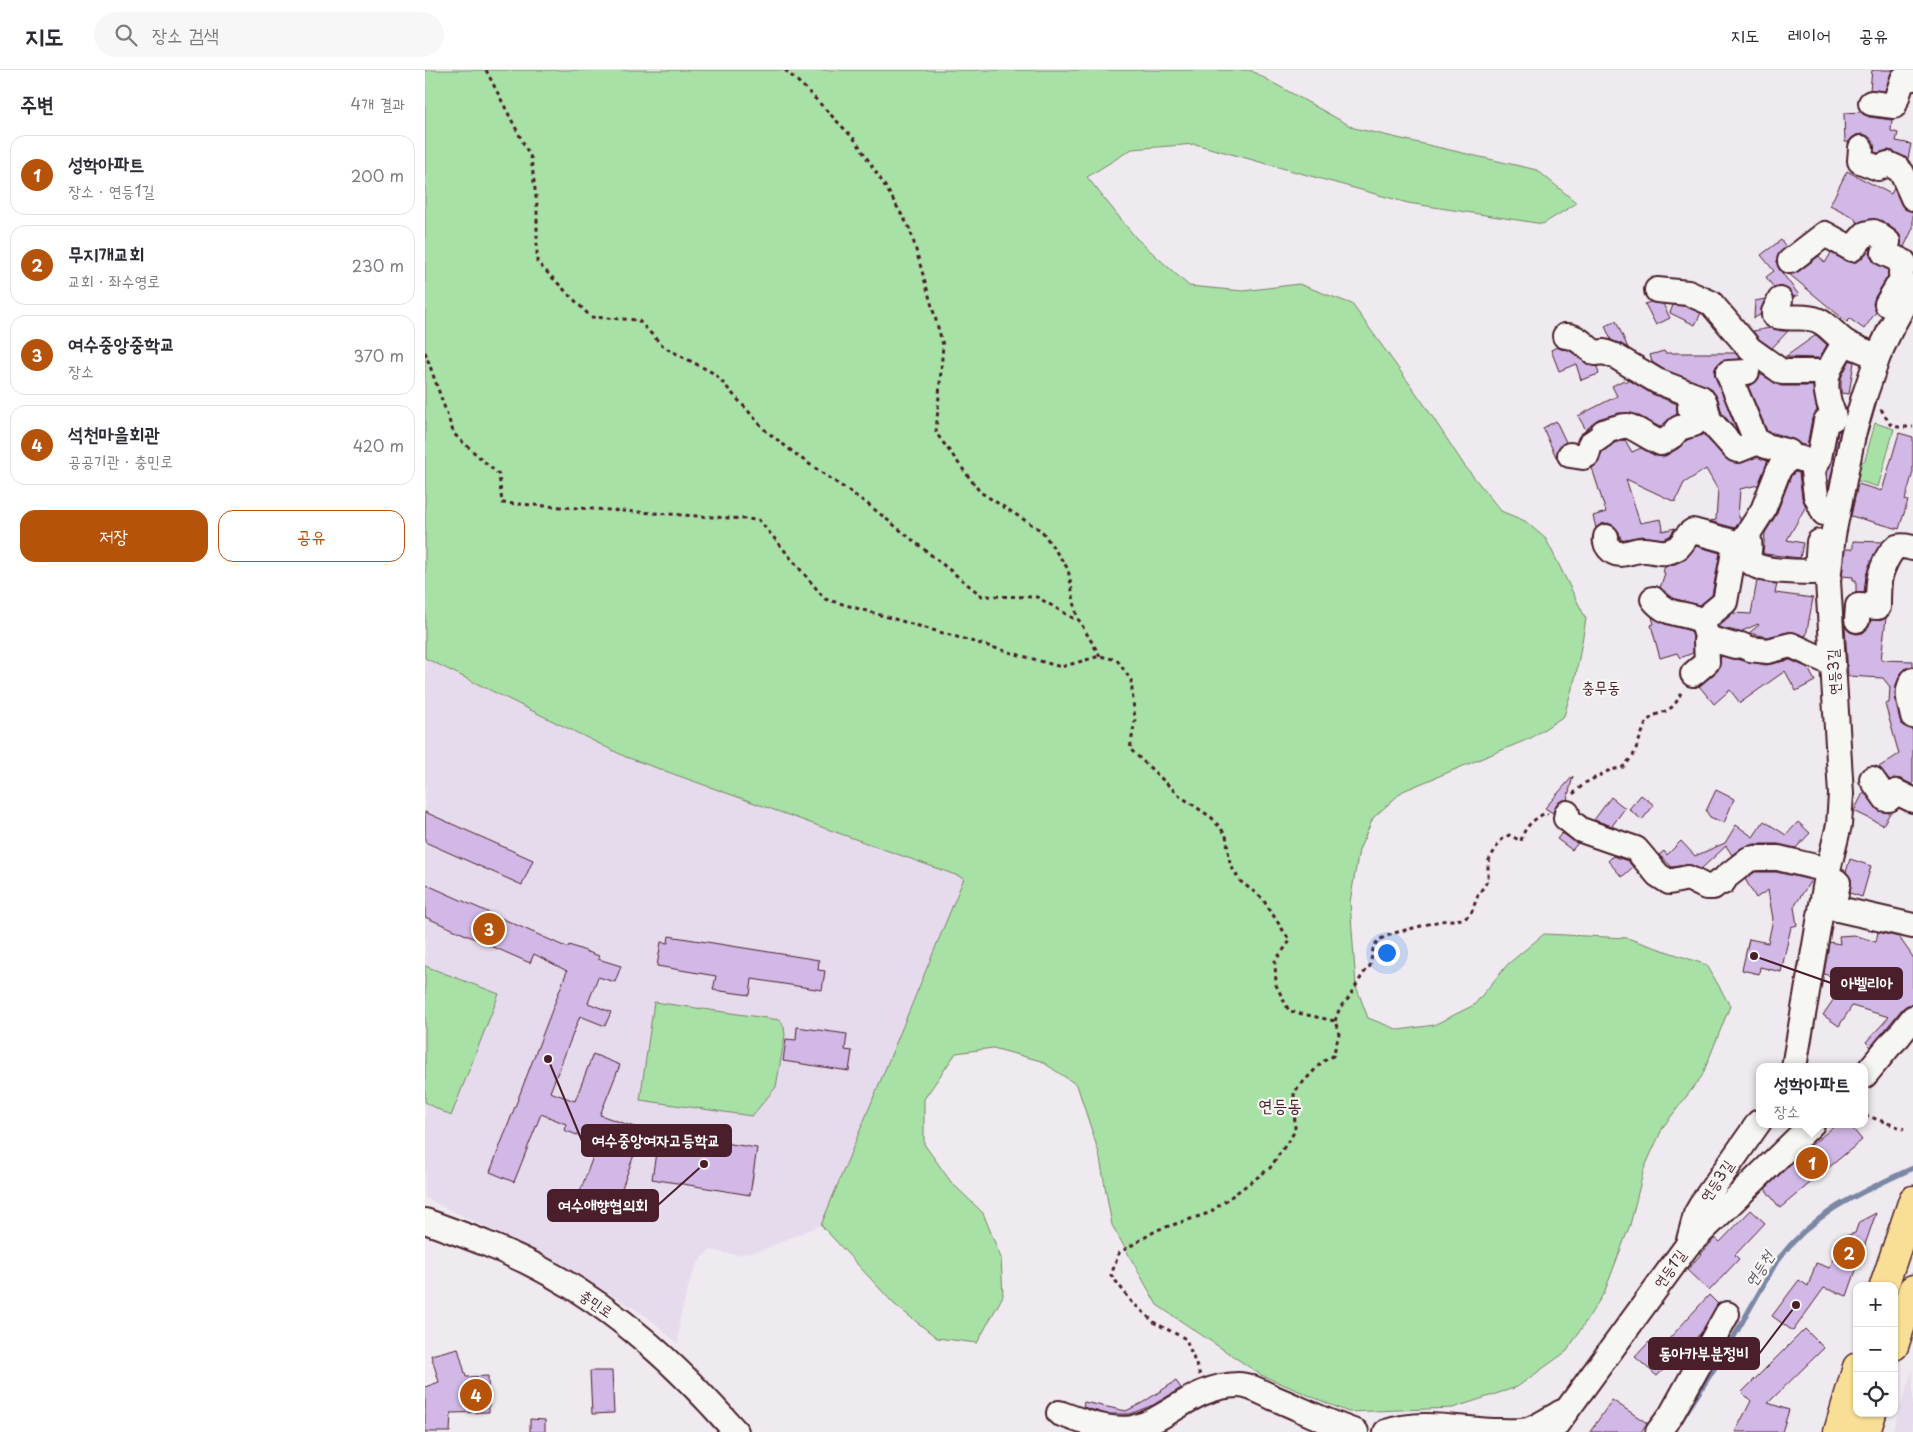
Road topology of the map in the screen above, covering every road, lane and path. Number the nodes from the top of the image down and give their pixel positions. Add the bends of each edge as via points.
1 (486, 70) edge
2 (785, 70) edge
3 (1913, 78) edge
4 (1871, 103) dead end
5 (1861, 148) dead end
6 (1913, 198) edge
7 (1790, 261) dead end
8 (1913, 288) edge
9 (1657, 290) dead end
10 (1780, 300) dead end
11 (1565, 336) dead end
12 (1845, 342) junction
13 (1882, 347) junction
14 (425, 352) edge
15 (1747, 372) dead end
16 (1827, 372) junction
17 (1701, 398) junction
18 (1898, 427) dead end
19 (1913, 428) edge
20 (1758, 442) junction
21 (1570, 455) dead end
22 (1793, 458) junction
23 (1814, 468) junction
24 (1823, 512) dead end
25 (1605, 537) dead end
26 (1744, 540) junction
27 (1833, 542) junction
28 (1913, 548) edge
29 (1653, 599) dead end
30 (1077, 617) junction
31 (1857, 620) dead end
32 (1705, 629) junction
33 (1099, 656) junction
34 (1833, 664) junction
35 (1693, 674) joint
36 (1913, 680) edge
37 (1913, 716) edge
38 (1872, 780) dead end
39 (1913, 800) edge
40 (1568, 817) junction
41 (1828, 873) junction
42 (1913, 926) edge
43 (1913, 1018) edge
44 (1335, 1021) junction
45 (1794, 1063) edge
46 (1868, 1071) edge
47 (1868, 1116) edge
48 (1756, 1126) edge
49 (1808, 1128) edge
50 (1904, 1129) dead end
51 (1913, 1203) edge
52 (425, 1221) edge
53 (451, 1231) junction
54 (425, 1238) edge
55 (1687, 1246) junction
56 (1885, 1282) edge
57 (1913, 1289) edge
58 (1727, 1314) dead end
59 (1898, 1334) edge
60 (1856, 1372) edge
61 (1215, 1388) junction
62 (1568, 1408) junction
63 (1059, 1413) dead end
64 (1871, 1417) edge
65 (1482, 1431) edge
66 (736, 1432) edge
67 (1355, 1432) edge
68 (1386, 1432) edge
69 (1551, 1432) edge
70 (1658, 1432) edge
71 (1838, 1432) edge
72 (1867, 1432) edge

1 - 30 path via 531,158 537,205 537,262 591,317 638,320 664,348 715,374 766,431 869,505 982,596 1037,597 1073,618
2 - 30 path via 856,141 910,229 943,345 936,433 980,492 1042,531 1068,569
3 - 4 street via 1903,79 1894,106
5 - 6 street via 1860,161 1878,168 1888,164 1897,168
7 - 13 street via 1825,234 1852,249 1865,234 1874,232 1888,242 1883,253 1904,262 1902,279 1875,326 1874,331
8 - 13 street, 연등3길
9 - 16 street via 1688,293 1711,303 1750,349 1781,372
10 - 12 street via 1774,315 1817,320
11 - 17 street via 1571,335 1595,353 1615,356 1657,381
12 - 13 street
12 - 16 street
13 - 27 street, 연등3길 via 1853,434
14 - 33 path via 454,434 499,475 502,503 759,520 825,599 1061,667
15 - 20 street via 1728,373
16 - 23 street via 1826,388 1834,418 1826,421
17 - 20 street via 1709,420 1735,449
17 - 21 street via 1691,408 1694,424 1679,428 1661,443 1624,426 1603,432 1590,444 1587,455
18 - 19 path
20 - 22 street via 1789,452
22 - 23 street via 1812,463
22 - 26 street via 1779,469 1763,510
23 - 24 street via 1816,496
25 - 26 street via 1611,550 1622,554 1640,550 1667,552 1679,547 1693,531
26 - 27 street via 1750,541 1750,561 1761,568 1814,572 1820,540
26 - 32 street via 1733,556 1725,602
27 - 34 street, 연등3길 via 1828,581
28 - 31 street via 1894,549 1879,582 1878,606 1858,606
29 - 32 street via 1660,608 1696,618
30 - 33 path
32 - 34 street via 1735,646 1768,652 1791,645
32 - 35 street via 1707,662
33 - 44 path via 1117,660 1131,680 1135,720 1130,749 1180,796 1212,818 1226,835 1230,864 1241,881 1262,898 1290,940 1275,961 1276,985 1289,1010
34 - 41 street, 연등3길 via 1841,794 1839,825
35 - 40 path via 1684,681 1674,706 1668,712 1649,719 1633,756 1623,767 1585,783 1570,797
36 - 37 street via 1908,693
38 - 39 street via 1886,799 1896,792
40 - 41 street via 1581,830 1636,849 1658,875 1669,882 1688,878 1713,887 1756,858 1778,858
40 - 44 path via 1545,813 1533,819 1521,841 1509,835 1500,841 1488,862 1487,880 1471,914 1464,919 1440,921 1378,940 1371,966 1340,1007
41 - 42 street via 1839,883 1834,903 1838,909
41 - 45 street, 연등3길
43 - 46 street
44 - 61 path via 1339,1034 1333,1056 1322,1062 1294,1092 1295,1131 1270,1168 1209,1213 1157,1230 1119,1253 1111,1275 1132,1302 1155,1323 1186,1339 1200,1375
47 - 50 path
48 - 55 street, 연등3길 via 1696,1214
49 - 55 street, 연등1길
51 - 56 main road
52 - 53 street, 충민로
53 - 54 street
53 - 66 street, 충민로 via 533,1265 602,1307 661,1355
55 - 62 street, 연등1길
57 - 59 main road
58 - 70 street via 1671,1415
60 - 71 main road
61 - 63 street via 1193,1396 1132,1429 1096,1426
61 - 67 street via 1246,1386
62 - 65 street via 1527,1430
62 - 69 street, 연등1길
64 - 72 main road
65 - 68 street via 1442,1425 1403,1426

